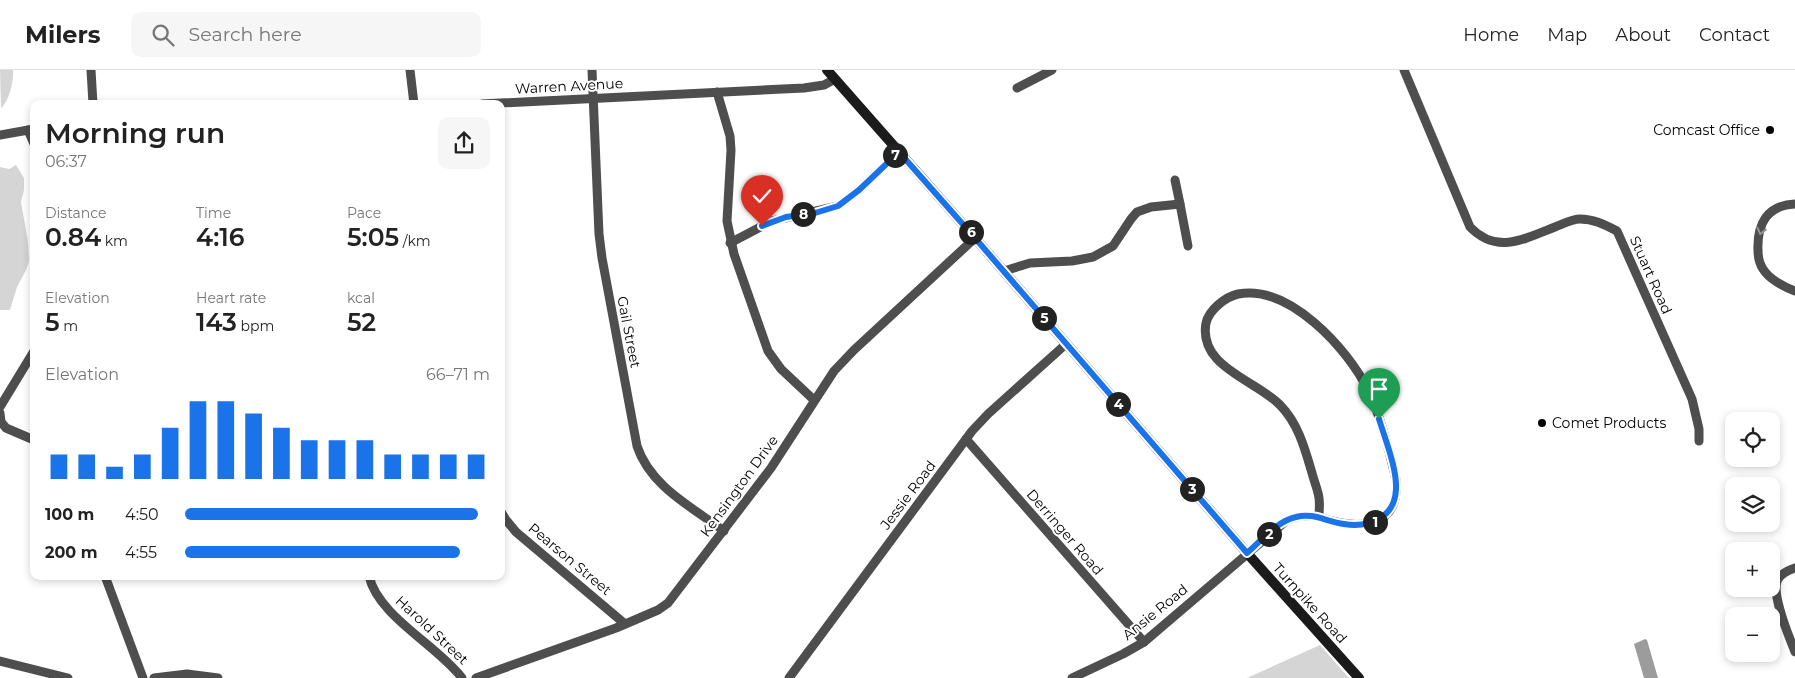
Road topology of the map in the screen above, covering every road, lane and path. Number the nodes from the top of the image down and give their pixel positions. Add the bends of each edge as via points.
1 (91, 70) edge
2 (410, 70) edge
3 (592, 70) edge
4 (827, 70) edge
5 (1052, 70) edge
6 (1404, 70) edge
7 (835, 79) junction
8 (1017, 88) dead end
9 (716, 92) junction
10 (592, 98) junction
11 (93, 100) edge
12 (414, 100) edge
13 (505, 103) edge
14 (30, 129) edge
15 (0, 135) edge
16 (899, 152) junction
17 (1175, 180) dead end
18 (1180, 204) junction
19 (1795, 204) edge
20 (975, 238) junction
21 (730, 243) junction
22 (1188, 246) dead end
23 (1004, 271) junction
24 (1795, 291) edge
25 (1066, 344) junction
26 (30, 358) edge
27 (814, 400) junction
28 (0, 407) edge
29 (0, 414) edge
30 (30, 438) edge
31 (966, 439) junction
32 (1699, 441) dead end
33 (1319, 517) junction
34 (505, 518) edge
35 (724, 531) junction
36 (1247, 553) junction
37 (1795, 568) edge
38 (106, 580) edge
39 (371, 580) edge
40 (625, 624) junction
41 (1144, 642) junction
42 (1795, 652) edge
43 (0, 661) edge
44 (68, 678) edge
45 (143, 678) edge
46 (154, 678) edge
47 (218, 678) edge
48 (462, 678) edge
49 (476, 678) edge
50 (789, 678) edge
51 (1072, 678) edge
52 (1359, 678) edge

1 - 11 street
2 - 12 street
3 - 10 street, Gail Street
4 - 7 main road, Turnpike Road
5 - 8 street
6 - 32 street, Stuart Road via 1470,227 1479,236 1505,244 1578,219 1591,220 1616,231 1692,399
7 - 9 street, Warren Avenue via 815,87
7 - 16 main road, Turnpike Road
9 - 10 street, Warren Avenue
9 - 21 street via 730,144 726,209
10 - 13 street, Warren Avenue
10 - 35 street, Gail Street via 602,258 637,446 657,481
14 - 15 street
16 - 20 main road, Turnpike Road
16 - 21 street via 838,206 772,221
17 - 18 street
18 - 22 street
18 - 23 street via 1137,212 1115,244 1093,257 1030,263
19 -> 24 street via 1782,206 1767,215 1759,229 1758,246 1763,270
20 - 23 main road, Turnpike Road
20 - 27 street, Kensington Drive via 854,350
21 - 27 street via 768,351 781,369
23 - 25 main road, Turnpike Road
25 - 31 street, Jessie Road via 988,414
25 - 36 main road, Turnpike Road
26 - 28 street
27 - 35 street, Kensington Drive via 771,468
29 - 30 street via 0,422 6,428
31 - 41 street, Derringer Road
31 - 50 street, Jessie Road
33 - 33 street, Ansie Road via 1319,495 1292,420 1275,401 1224,366 1209,348 1208,316 1234,296 1263,295 1300,311 1350,362 1374,404 1396,480 1392,504 1380,519 1362,525
33 - 36 street, Ansie Road via 1290,519
34 - 40 street, Pearson Street via 516,532
35 - 40 street, Kensington Drive via 672,599 658,610
36 - 41 street, Ansie Road
36 - 52 main road, Turnpike Road
37 - 42 street via 1780,576 1776,587
38 - 45 street
39 - 48 street, Harold Street via 382,602
40 - 49 street, Kensington Drive
41 - 51 street, Ansie Road
43 - 44 street
46 - 47 street via 187,674

